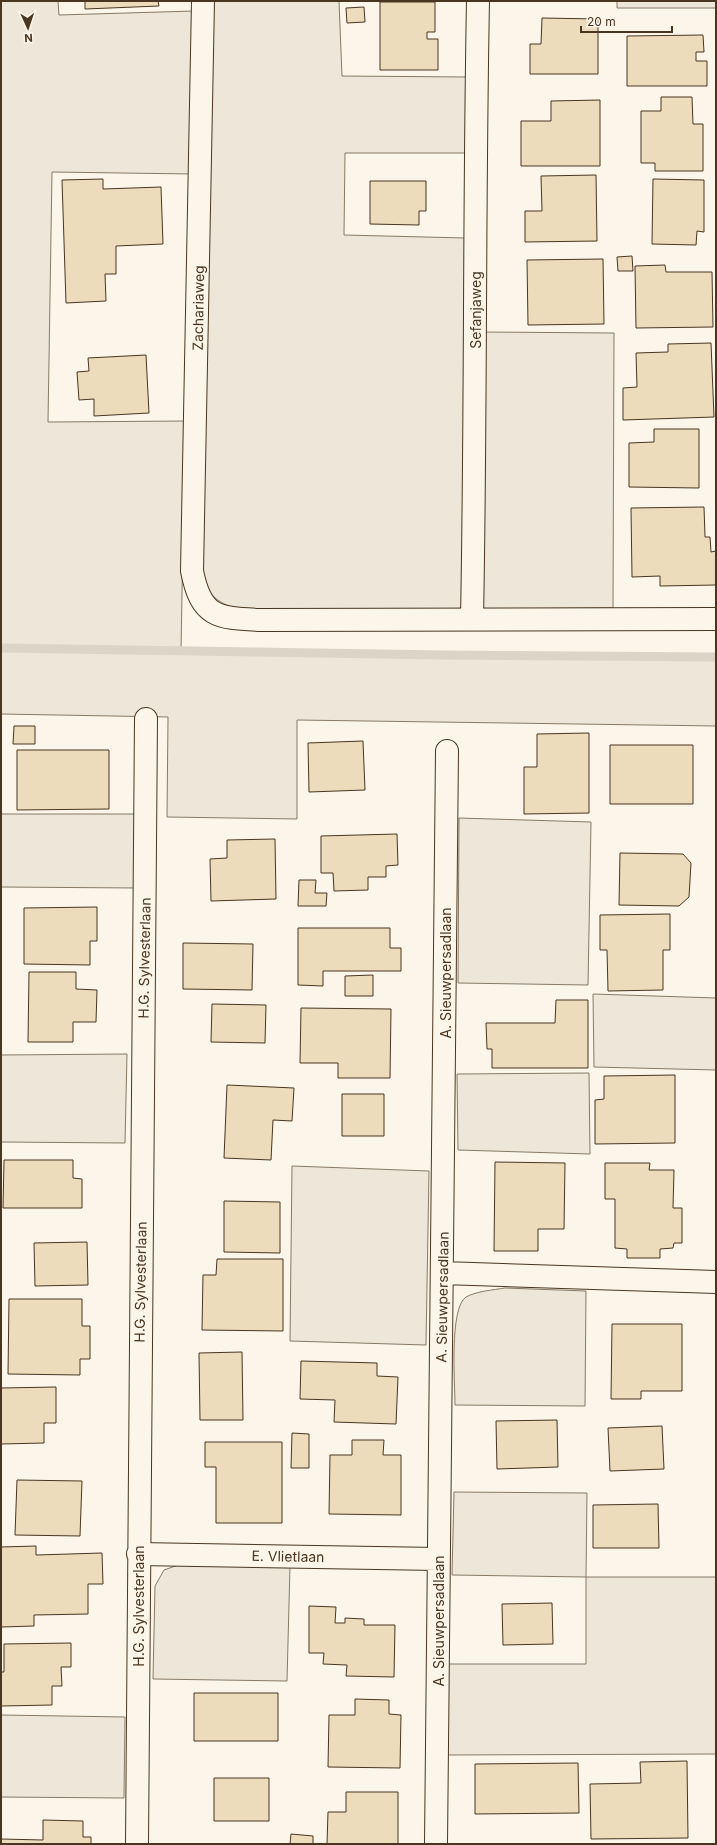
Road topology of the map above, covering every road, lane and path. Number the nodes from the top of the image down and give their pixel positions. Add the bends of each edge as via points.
1 (203, 1) edge
2 (478, 1) edge
3 (472, 619) junction
4 (716, 619) edge
5 (146, 719) dead end
6 (447, 751) dead end
7 (443, 1273) junction
8 (716, 1282) edge
9 (138, 1554) junction
10 (438, 1559) junction
11 (137, 1844) edge
12 (436, 1844) edge

1 - 3 street, Zachariaweg via 192,571 195,589 210,611 230,618
2 - 3 street, Sefanjaweg
3 - 4 street
5 - 9 street, H.G. Sylvesterlaan
6 - 7 street, A. Sieuwpersadlaan
7 - 8 street
7 - 10 street, A. Sieuwpersadlaan
9 - 10 street, E. Vlietlaan
9 - 11 street, H.G. Sylvesterlaan
10 - 12 street, A. Sieuwpersadlaan

